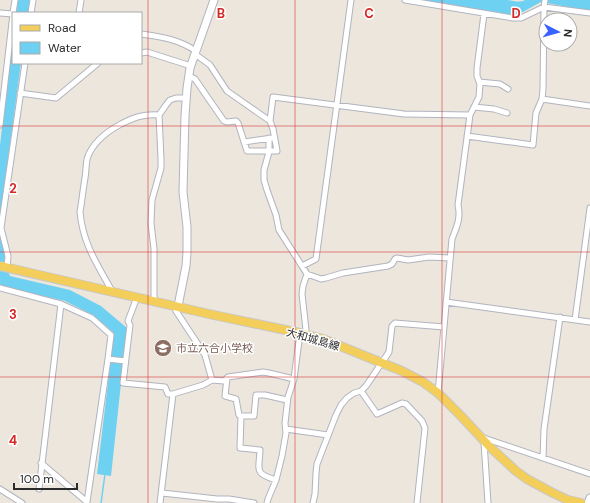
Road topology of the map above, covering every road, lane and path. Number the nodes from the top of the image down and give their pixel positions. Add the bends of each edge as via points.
1 (15, 0) edge
2 (33, 0) edge
3 (81, 0) edge
4 (214, 0) edge
5 (351, 0) edge
6 (405, 0) edge
7 (545, 0) edge
8 (544, 6) junction
9 (13, 12) edge
10 (32, 12) edge
11 (79, 12) edge
12 (0, 13) edge
13 (590, 13) edge
14 (12, 14) edge
15 (484, 14) junction
16 (12, 23) edge
17 (142, 34) edge
18 (196, 52) junction
19 (142, 53) edge
20 (24, 64) edge
21 (97, 64) edge
22 (191, 66) junction
23 (189, 76) junction
24 (479, 82) junction
25 (508, 89) dead end
26 (20, 93) junction
27 (186, 98) junction
28 (542, 99) junction
29 (337, 105) junction
30 (590, 106) edge
31 (474, 107) junction
32 (506, 113) dead end
33 (159, 115) junction
34 (470, 115) junction
35 (270, 121) junction
36 (0, 125) edge
37 (467, 136) junction
38 (272, 138) junction
39 (244, 142) junction
40 (269, 152) junction
41 (590, 208) edge
42 (450, 258) junction
43 (302, 266) junction
44 (3, 267) edge
45 (307, 274) junction
46 (0, 288) edge
47 (112, 291) junction
48 (136, 297) junction
49 (154, 301) junction
50 (446, 302) junction
51 (61, 304) junction
52 (177, 306) junction
53 (560, 317) junction
54 (575, 320) junction
55 (590, 322) edge
56 (444, 327) junction
57 (303, 334) junction
58 (110, 359) junction
59 (126, 361) junction
60 (382, 363) junction
61 (227, 378) junction
62 (212, 380) junction
63 (294, 380) junction
64 (361, 390) junction
65 (438, 393) junction
66 (172, 394) junction
67 (287, 400) junction
68 (241, 416) junction
69 (286, 428) junction
70 (328, 436) junction
71 (483, 439) junction
72 (544, 458) junction
73 (42, 463) junction
74 (590, 474) edge
75 (276, 480) junction
76 (0, 489) edge
77 (39, 490) dead end
78 (162, 493) junction
79 (590, 498) edge
80 (22, 503) edge
81 (160, 503) edge
82 (254, 503) edge
83 (267, 503) edge
84 (313, 503) edge
85 (417, 503) edge
86 (488, 503) edge
87 (581, 503) edge
88 (588, 503) edge

1 - 9 street
2 - 10 street
3 - 11 street
4 - 18 street
5 - 29 street
6 - 15 street
7 - 8 street
8 - 13 street
8 - 15 street via 521,18
8 - 28 street
12 - 14 street
15 - 24 street via 476,68
16 - 36 street
17 - 18 street via 187,44
18 - 22 street
18 - 35 street via 210,65 227,91
19 - 22 street via 147,52
20 - 26 street
21 - 26 street via 56,98
22 - 23 street
23 - 27 street
23 - 39 street via 195,79 224,121 238,123
24 - 25 street via 500,84
24 - 31 street via 479,97
26 - 44 street via 1,228 8,256
27 - 33 street via 170,100
27 - 52 street via 183,192 187,252
28 - 30 street
28 - 37 street via 536,112 533,145
29 - 34 street via 404,114
29 - 35 street via 273,96
29 - 43 street via 316,259
31 - 32 street
31 - 34 street
33 - 47 street via 142,115 107,132 92,149 88,159 81,218 88,246
33 - 49 street via 162,160 152,200 151,223
34 - 37 street
35 - 38 street via 273,129
37 - 42 street via 458,205 459,221 452,239
38 - 39 street
38 - 40 street
38 - 40 street via 277,151
39 - 40 street via 246,151
40 - 43 street via 264,180 279,230
41 - 54 street
42 - 45 street via 398,258 388,266 322,279
42 - 50 street
43 - 45 street
44 - 47 main road, 大和城島線
45 - 57 street via 302,294 306,330
46 - 51 street
47 - 48 main road, 大和城島線
48 - 49 main road, 大和城島線
48 - 59 street via 128,321 130,325
49 - 52 main road, 大和城島線
50 - 53 street
50 - 56 street
51 - 58 street via 92,318 111,335
51 - 73 street
52 - 57 main road, 大和城島線
52 - 62 street via 176,311 205,355
53 - 54 street
53 - 72 street via 544,429
54 - 55 street
56 - 60 street via 395,323 392,326 389,352
56 - 65 street
57 - 60 main road, 大和城島線
57 - 63 street
58 - 59 street
58 - 73 street via 87,502
59 - 66 street via 123,383 165,387 168,394
60 - 64 street
60 - 65 main road, 大和城島線 via 414,377
61 - 62 street via 224,381
61 - 63 street via 263,372
61 - 68 street via 225,396 236,399 238,415
62 - 66 street
63 - 67 street
64 - 70 street via 341,405
64 - 85 street via 377,414 402,403 422,421 425,428
65 - 71 main road, 大和城島線
66 - 78 street
67 - 68 street via 256,395 254,416
67 - 69 street
68 - 75 street via 240,448 260,450 259,470 266,477
69 - 70 street
69 - 75 street
70 - 84 street via 317,464
71 - 72 street
71 - 86 street
71 - 87 main road, 大和城島線 via 504,461 527,479 568,500
72 - 74 street
73 - 77 street
75 - 83 street
76 - 80 street
78 - 81 street
78 - 82 street
79 - 88 street

